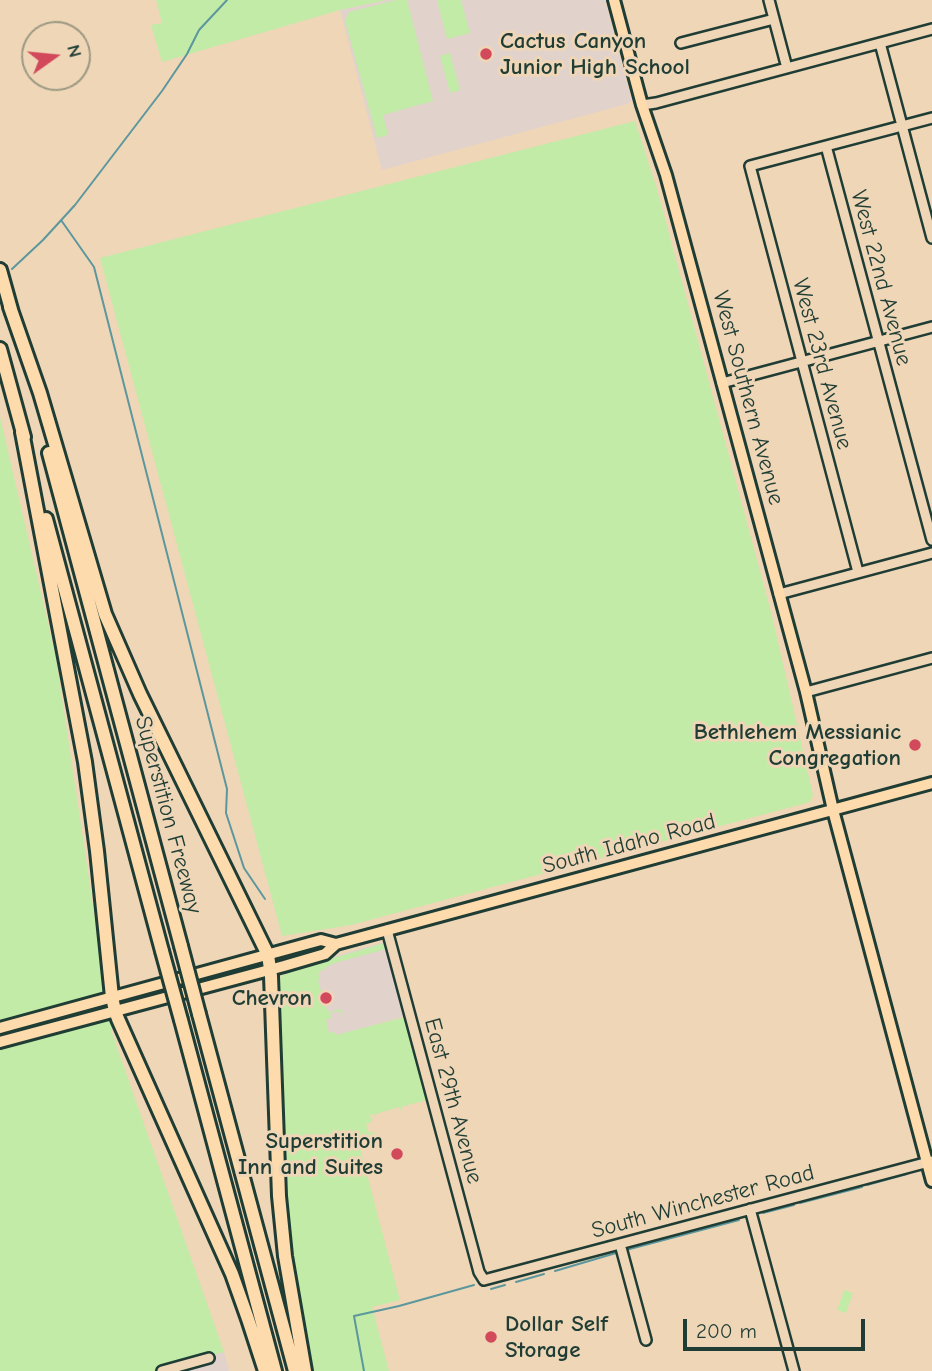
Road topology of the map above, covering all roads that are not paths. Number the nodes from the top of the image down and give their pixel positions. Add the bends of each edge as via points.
1 (614, 0) edge
2 (769, 0) edge
3 (774, 19) junction
4 (932, 29) edge
5 (681, 43) dead end
6 (880, 43) junction
7 (787, 68) junction
8 (642, 105) junction
9 (932, 118) edge
10 (902, 126) junction
11 (826, 146) junction
12 (932, 238) edge
13 (0, 271) edge
14 (10, 307) junction
15 (932, 327) edge
16 (878, 341) junction
17 (0, 349) edge
18 (801, 362) junction
19 (722, 383) junction
20 (22, 432) junction
21 (932, 540) edge
22 (932, 553) edge
23 (858, 572) junction
24 (779, 594) junction
25 (932, 659) edge
26 (806, 692) junction
27 (932, 783) edge
28 (833, 810) junction
29 (387, 930) junction
30 (336, 944) junction
31 (268, 955) junction
32 (270, 969) junction
33 (112, 998) junction
34 (115, 1011) junction
35 (0, 1028) edge
36 (0, 1042) edge
37 (929, 1161) edge
38 (932, 1181) edge
39 (750, 1209) junction
40 (620, 1244) junction
41 (484, 1280) joint
42 (646, 1340) dead end
43 (209, 1358) dead end
44 (162, 1371) edge
45 (265, 1371) edge
46 (275, 1371) edge
47 (295, 1371) edge
48 (305, 1371) edge
49 (794, 1371) edge

1 - 8 main road, West Southern Avenue
2 - 3 street
3 - 5 street
3 - 7 street
4 - 6 street
6 - 7 street
6 - 10 street
7 - 8 street
8 - 19 main road, West Southern Avenue via 666,175
9 - 10 street
10 - 11 street
10 - 12 street
11 - 16 street, West 22nd Avenue
11 - 18 street, West 23rd Avenue via 750,166
13 - 14 highway, Superstition Freeway
14 - 31 highway via 105,614
14 - 47 highway, Superstition Freeway, bridge
15 - 16 street
16 - 18 street
16 - 21 street, West 22nd Avenue
17 - 20 highway, Superstition Freeway
18 - 19 street
18 - 23 street, West 23rd Avenue
19 - 24 main road, West Southern Avenue
20 - 33 highway via 85,762
20 - 46 highway, Superstition Freeway, bridge
22 - 23 street
23 - 24 street
24 - 26 main road, West Southern Avenue
25 - 26 street
26 - 28 main road, West Southern Avenue
27 - 28 main road, South Idaho Road
28 - 29 main road, South Idaho Road
28 - 37 main road, West Southern Avenue
29 - 30 main road, South Idaho Road
29 - 41 street, East 29th Avenue
30 - 31 main road, South Idaho Road via 321,940
30 - 32 main road, South Idaho Road via 325,954
31 - 32 highway
31 - 33 main road, South Idaho Road
32 - 34 main road, South Idaho Road
32 - 48 highway via 279,1196
33 - 34 highway
33 - 35 main road, South Idaho Road
34 - 36 main road, South Idaho Road
34 - 45 highway via 232,1274
37 - 38 main road, West Southern Avenue
37 - 39 street, South Winchester Road
39 - 40 street, South Winchester Road
39 - 49 street
40 - 41 street, South Winchester Road
40 - 42 street
43 - 44 street

